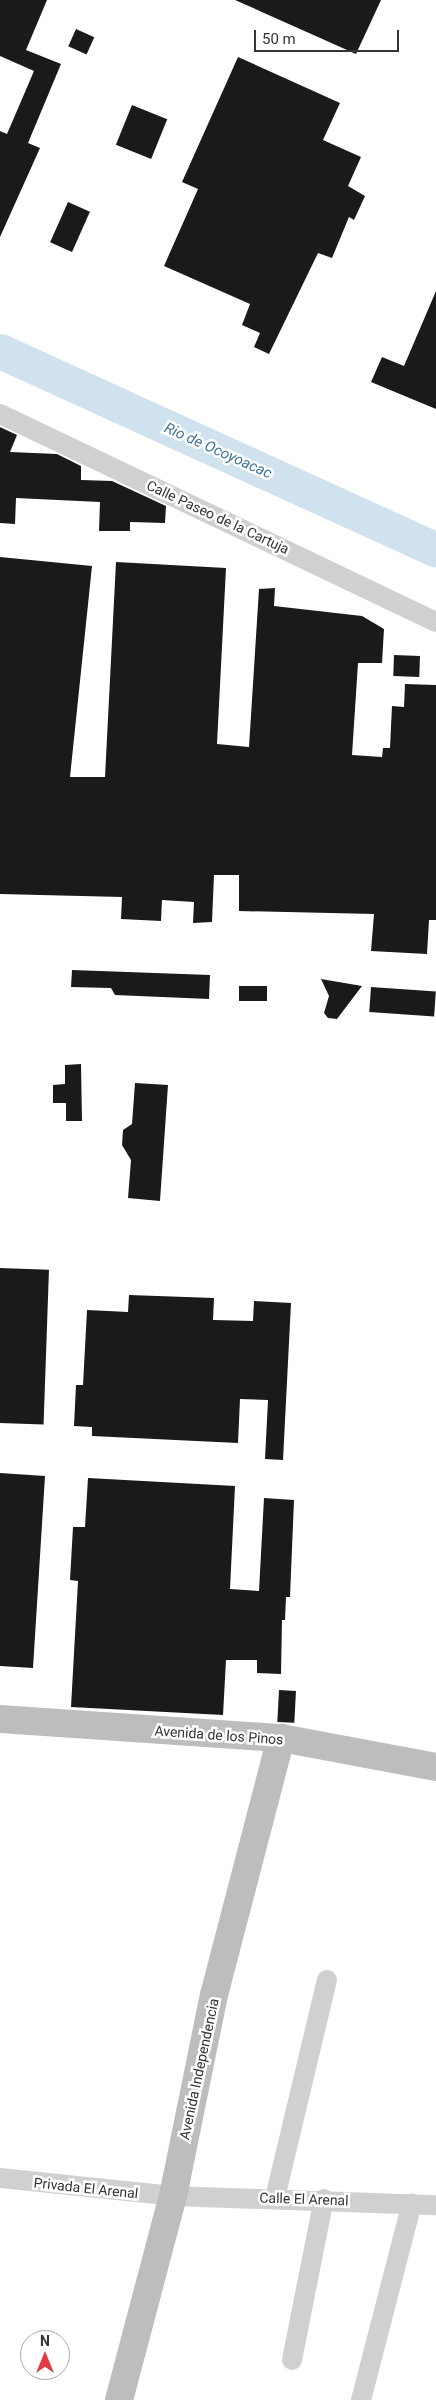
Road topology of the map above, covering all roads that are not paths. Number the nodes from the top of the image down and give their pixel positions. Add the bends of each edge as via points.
1 (0, 414) edge
2 (436, 622) edge
3 (0, 1719) edge
4 (281, 1738) junction
5 (436, 1767) edge
6 (327, 1980) dead end
7 (0, 2178) edge
8 (173, 2196) junction
9 (275, 2198) junction
10 (324, 2200) junction
11 (412, 2203) junction
12 (436, 2205) edge
13 (292, 2360) dead end
14 (120, 2400) edge
15 (361, 2400) edge

1 - 2 street, Calle Paseo de la Cartuja
3 - 4 street, Avenida de los Pinos
4 - 5 street, Avenida de los Pinos
4 - 8 street, Avenida Independencia via 214,1995
6 - 9 street
7 - 8 street, Privada El Arenal
8 - 9 street, Calle El Arenal
8 - 14 street, Avenida Independencia
9 - 10 street, Calle El Arenal
10 - 11 street, Calle El Arenal
10 - 13 street
11 - 12 street, Calle El Arenal
11 - 15 street

